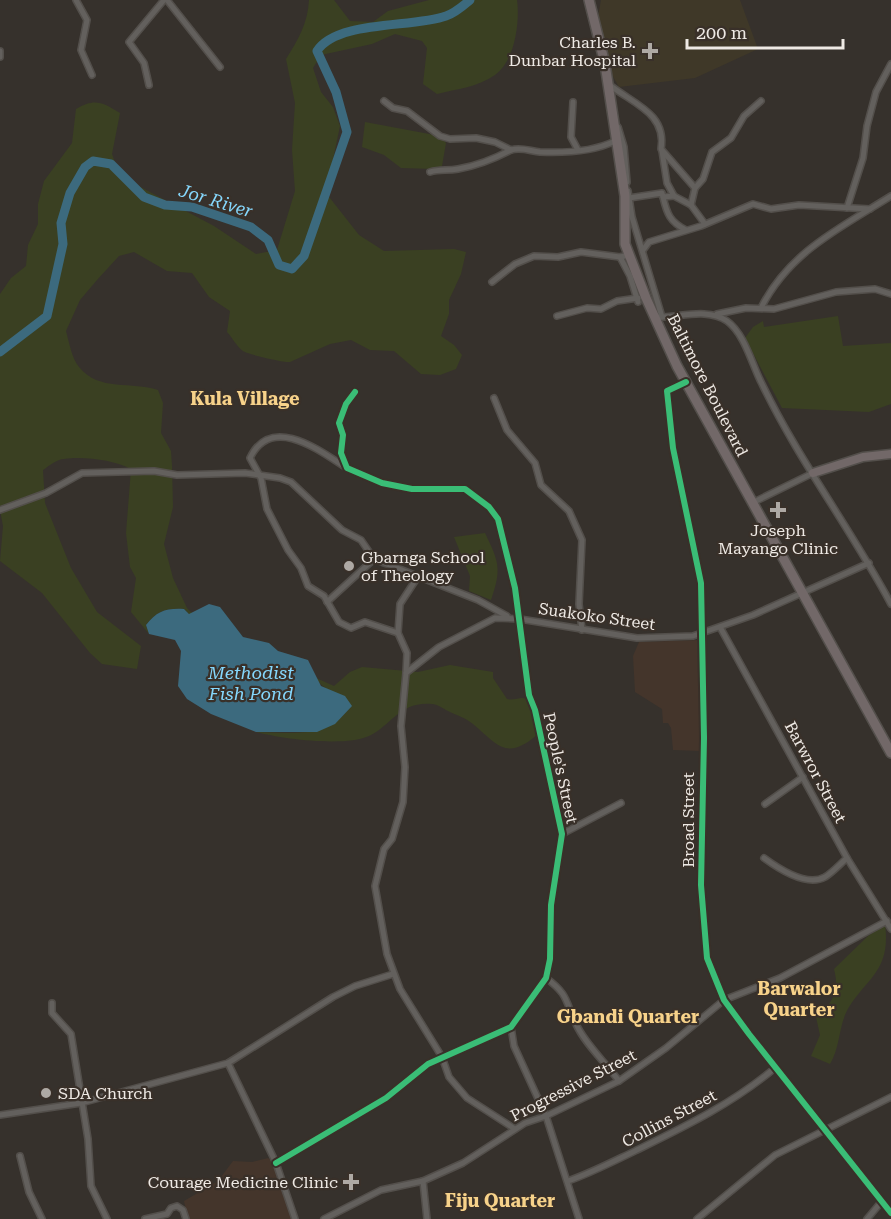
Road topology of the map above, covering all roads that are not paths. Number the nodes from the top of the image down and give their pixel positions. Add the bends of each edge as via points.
1 (76, 0) edge
2 (166, 0) edge
3 (589, 0) edge
4 (0, 51) edge
5 (0, 57) edge
6 (605, 64) junction
7 (891, 64) edge
8 (220, 68) dead end
9 (92, 75) dead end
10 (148, 85) dead end
11 (611, 86) junction
12 (761, 100) dead end
13 (384, 101) dead end
14 (573, 102) dead end
15 (615, 141) junction
16 (511, 150) junction
17 (578, 150) junction
18 (661, 150) junction
19 (430, 172) dead end
20 (695, 188) junction
21 (674, 196) junction
22 (891, 196) edge
23 (663, 197) junction
24 (630, 198) junction
25 (691, 205) junction
26 (846, 208) junction
27 (870, 209) junction
28 (705, 224) junction
29 (686, 230) junction
30 (643, 250) junction
31 (625, 256) junction
32 (492, 282) dead end
33 (891, 294) edge
34 (761, 308) junction
35 (715, 315) junction
36 (557, 316) dead end
37 (659, 317) junction
38 (686, 382) junction
39 (661, 385) dead end
40 (667, 391) junction
41 (355, 392) dead end
42 (494, 398) dead end
43 (891, 454) edge
44 (347, 468) junction
45 (813, 473) junction
46 (256, 474) junction
47 (752, 502) junction
48 (0, 510) edge
49 (374, 559) junction
50 (869, 563) junction
51 (417, 578) junction
52 (801, 592) junction
53 (327, 602) junction
54 (891, 604) edge
55 (508, 617) junction
56 (520, 619) junction
57 (720, 627) junction
58 (582, 630) junction
59 (398, 633) junction
60 (703, 634) junction
61 (406, 673) junction
62 (891, 753) edge
63 (803, 777) junction
64 (621, 803) dead end
65 (765, 804) dead end
66 (562, 834) junction
67 (764, 858) dead end
68 (847, 858) junction
69 (887, 921) junction
70 (891, 928) edge
71 (393, 974) junction
72 (546, 978) junction
73 (724, 1000) junction
74 (52, 1003) dead end
75 (511, 1027) junction
76 (442, 1057) junction
77 (228, 1062) junction
78 (776, 1068) junction
79 (619, 1081) junction
80 (891, 1097) edge
81 (81, 1103) junction
82 (0, 1114) edge
83 (546, 1116) junction
84 (515, 1129) junction
85 (826, 1129) junction
86 (20, 1156) dead end
87 (276, 1163) junction
88 (423, 1181) junction
89 (568, 1181) junction
90 (882, 1201) junction
91 (891, 1213) edge
92 (42, 1219) edge
93 (107, 1219) edge
94 (145, 1219) edge
95 (186, 1219) edge
96 (295, 1219) edge
97 (324, 1219) edge
98 (427, 1219) edge
99 (579, 1219) edge
100 (697, 1219) edge
101 (867, 1219) edge

1 - 9 street via 87,20 81,50
2 - 8 street
2 - 10 street via 129,42 144,63
3 - 6 highway, Baltimore Boulevard
4 - 5 street
6 - 11 street
6 - 15 highway, Baltimore Boulevard
7 - 26 street via 876,93 863,158
11 - 18 street via 655,118 663,138
11 - 24 street
12 - 20 street via 744,116 731,138 712,152 703,179
13 - 16 street via 407,111 440,136 476,138
14 - 17 street via 571,137
15 - 17 street via 599,149
15 - 31 highway, Baltimore Boulevard via 625,196
16 - 17 street
16 - 19 street via 468,167
18 - 20 street
18 - 21 street via 667,183
20 - 25 street
21 - 23 street
21 - 25 street
22 - 27 street
23 - 24 street via 662,193
23 - 29 street via 673,224
24 - 30 street
25 - 28 street
26 - 27 street
26 - 28 street via 799,205 771,209 753,204
27 - 34 street via 795,260
28 - 29 street
29 - 30 street via 649,242
30 - 37 street
31 - 32 street via 581,252 558,257 534,256 515,264
31 - 36 street via 638,300 617,301 601,309 587,308
31 - 37 highway, Baltimore Boulevard
33 - 34 street via 875,289 836,292 774,309
34 - 35 street
35 - 37 street
35 - 45 street via 738,333 771,403
37 - 38 highway, Baltimore Boulevard
38 - 40 street
38 - 47 highway, Baltimore Boulevard
39 - 40 street
40 - 60 street, Broad Street via 673,448 701,583
41 - 44 street via 339,423 343,435 341,453
42 - 58 street via 507,430 535,463 541,485 569,511 582,540
43 - 45 main road via 863,457
44 - 46 street, People's Street via 312,444 283,435 270,438 254,450 250,458
44 - 56 street, People's Street via 382,483 412,489 465,489 489,507 498,519 507,549
45 - 47 street
45 - 50 street
46 - 48 street via 82,473 46,493
46 - 49 street via 291,482 342,530 361,540
46 - 53 street via 261,478 267,509 288,550 308,586
47 - 52 highway, Baltimore Boulevard
49 - 51 street
49 - 53 street
50 - 52 street, Suakoko Street
50 - 54 street
51 - 55 street via 478,600
51 - 59 street via 400,604
52 - 57 street, Suakoko Street
52 - 62 highway, Baltimore Boulevard
53 - 59 street via 339,622 351,628 365,622
55 - 56 street, Suakoko Street
55 - 61 street, Suakoko Street via 495,618 469,630
56 - 58 street, Suakoko Street
56 - 66 street, People's Street via 529,695
57 - 60 street, Suakoko Street
57 - 63 street, Barwror Street
58 - 60 street, Suakoko Street via 637,638
59 - 61 street via 407,652
60 - 73 street, Broad Street via 703,925 707,958
61 - 71 street via 401,726 403,802 392,839 384,849 375,886
63 - 65 street
63 - 68 street, Barwror Street
64 - 66 street
66 - 72 street, People's Street
67 - 68 street via 781,871 817,880
68 - 69 street, Barwror Street
69 - 70 street, Barwror Street
69 - 73 street, Progressive Street via 789,974
71 - 76 street
71 - 77 street via 333,997
72 - 75 street, People's Street
72 - 79 street via 559,987 569,1002 576,1025
73 - 78 street, Broad Street
73 - 79 street, Progressive Street
74 - 81 street via 52,1013 71,1034
75 - 76 street
75 - 83 street via 514,1046
76 - 84 street via 449,1077 467,1098
76 - 87 street via 386,1098
77 - 81 street
77 - 87 street
78 - 85 street, Broad Street
78 - 89 street, Collins Street via 736,1098 697,1120 607,1166
79 - 83 street, Progressive Street
80 - 85 street
81 - 82 street
81 - 93 street via 91,1186
83 - 84 street, Progressive Street
83 - 89 street
84 - 88 street, Progressive Street via 463,1163
85 - 90 street, Broad Street
85 - 100 street via 775,1155
86 - 92 street via 29,1192
87 - 96 street
88 - 97 street, Progressive Street via 381,1190
88 - 98 street
89 - 99 street
90 - 91 street, Broad Street
90 - 101 street
94 - 95 street via 167,1214 177,1206

